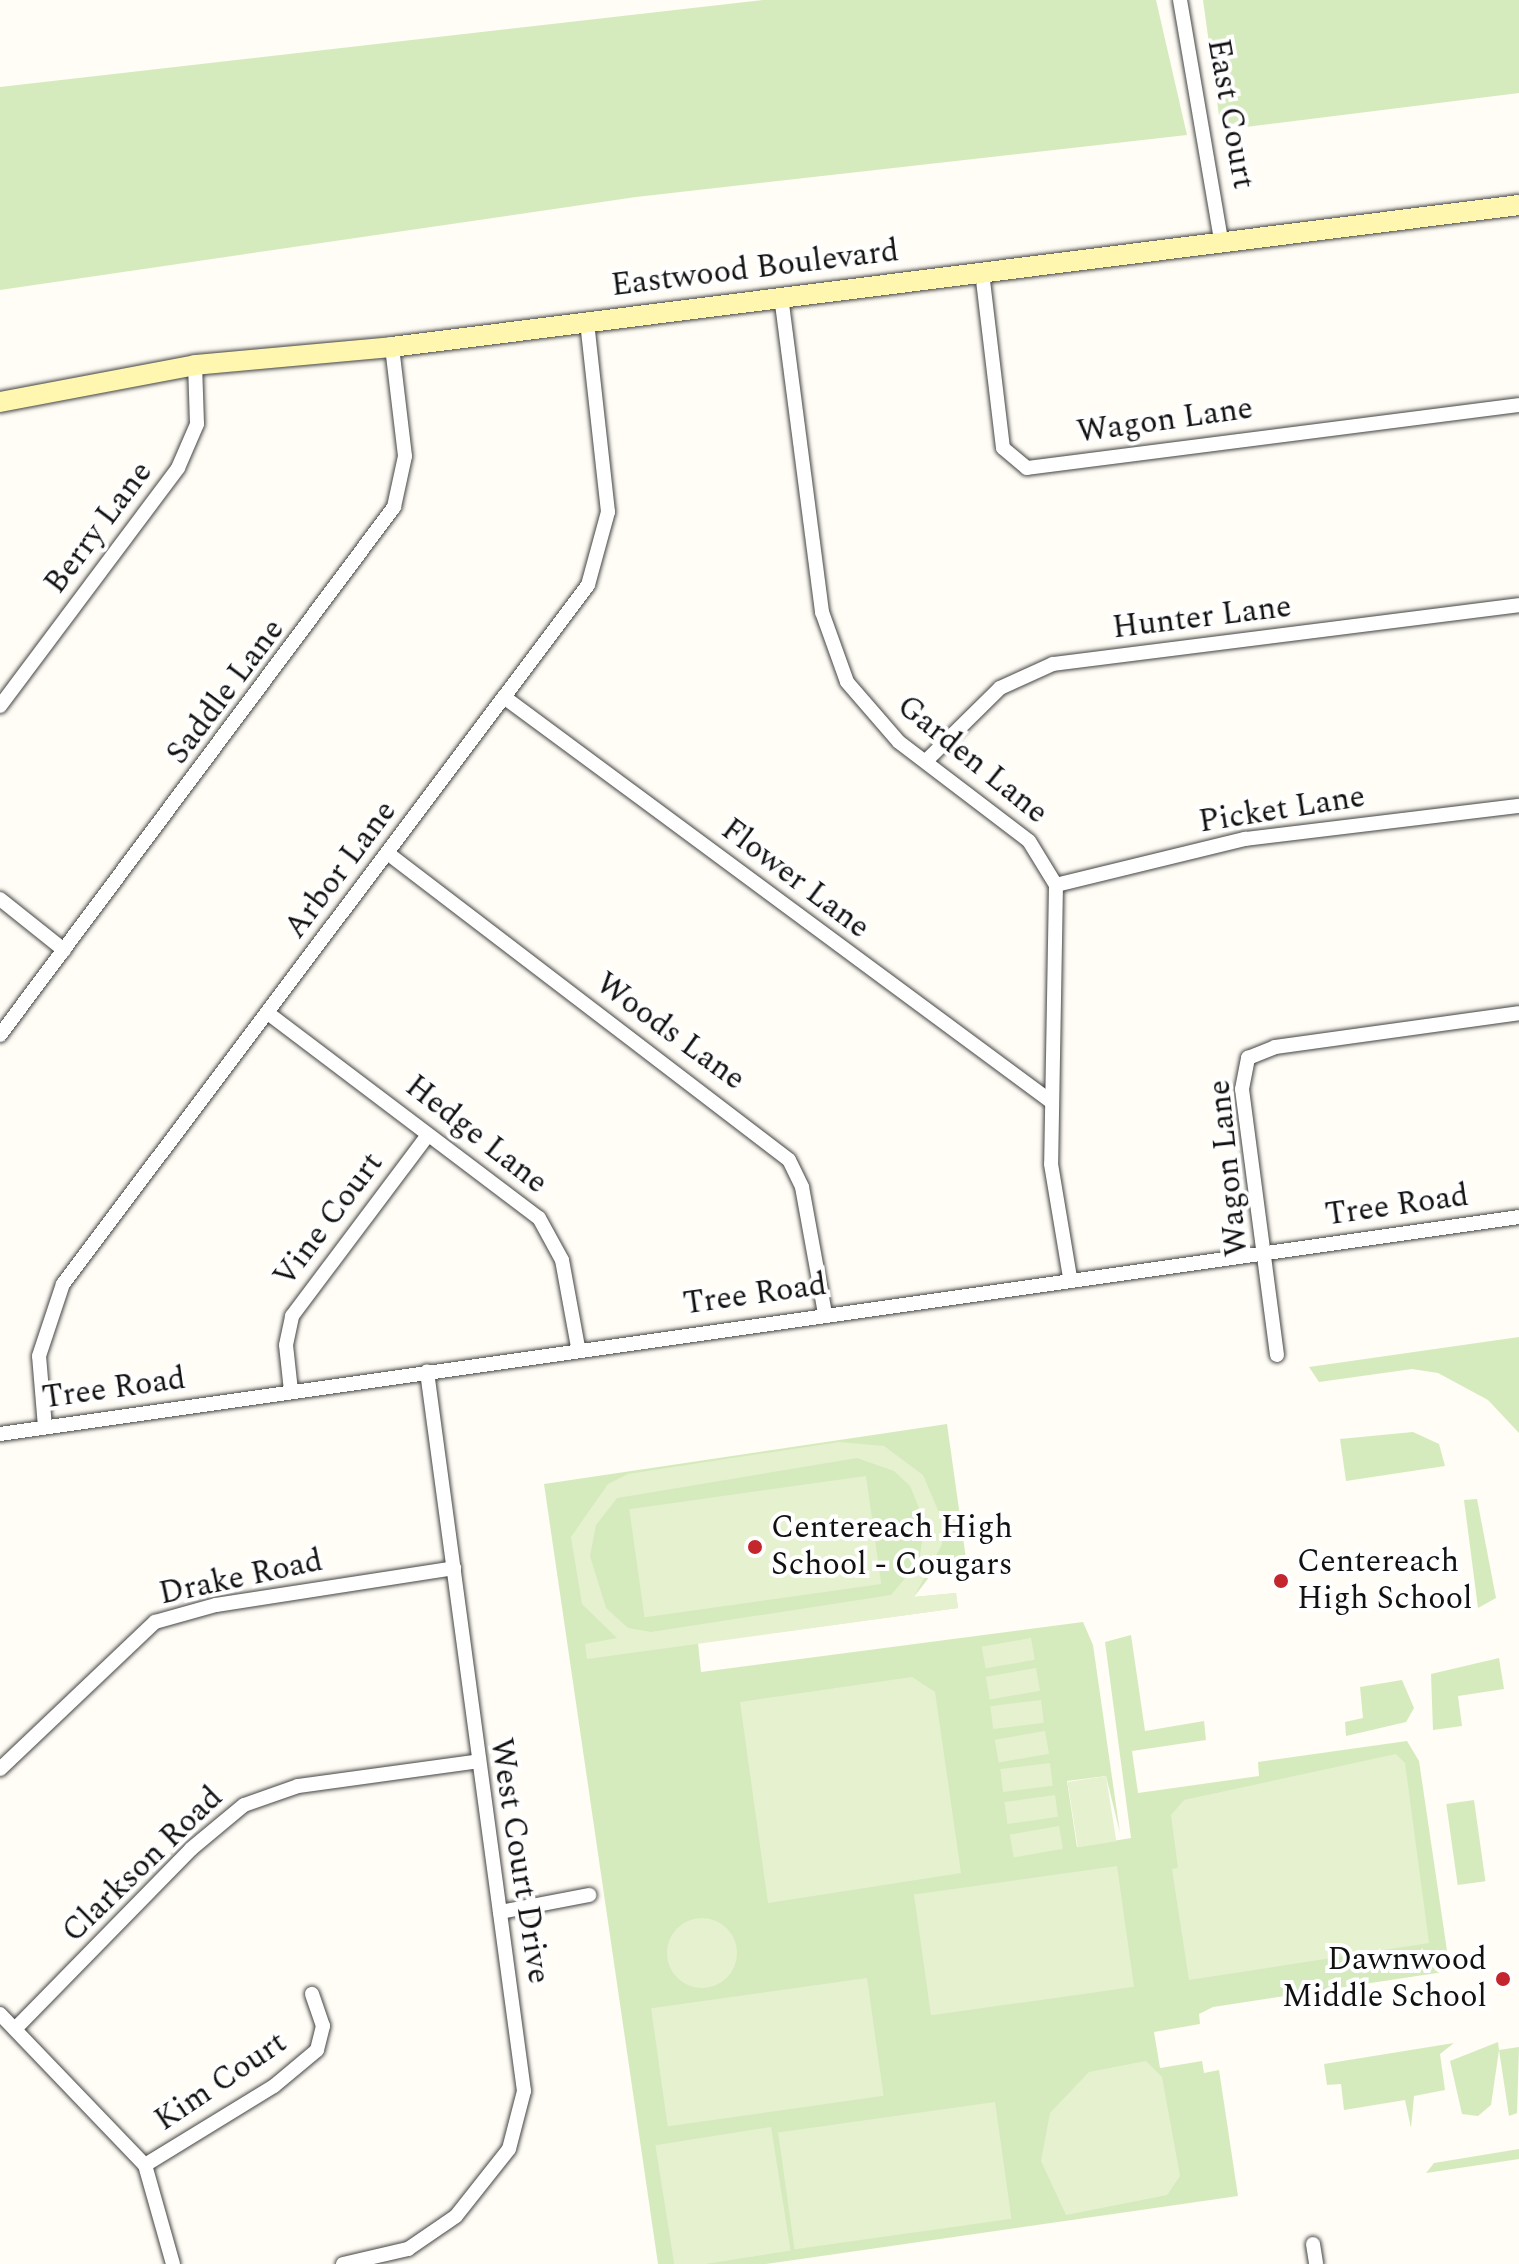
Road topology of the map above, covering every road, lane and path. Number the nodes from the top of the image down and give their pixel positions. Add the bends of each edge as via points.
1 (1180, 0) edge
2 (1519, 205) edge
3 (1221, 239) junction
4 (982, 272) junction
5 (781, 296) junction
6 (587, 321) junction
7 (392, 347) junction
8 (195, 365) junction
9 (0, 402) edge
10 (1519, 405) edge
11 (1519, 605) edge
12 (508, 700) junction
13 (0, 706) edge
14 (926, 761) junction
15 (1519, 806) edge
16 (390, 855) junction
17 (1056, 885) junction
18 (0, 899) edge
19 (64, 950) junction
20 (1519, 1013) edge
21 (269, 1014) junction
22 (0, 1035) edge
23 (1049, 1100) junction
24 (427, 1136) junction
25 (1519, 1217) edge
26 (1266, 1253) junction
27 (1070, 1277) junction
28 (825, 1314) junction
29 (578, 1347) junction
30 (1277, 1355) dead end
31 (427, 1372) junction
32 (291, 1391) junction
33 (45, 1427) junction
34 (0, 1434) edge
35 (454, 1568) junction
36 (474, 1762) junction
37 (0, 1769) edge
38 (589, 1895) dead end
39 (500, 1912) junction
40 (312, 1994) dead end
41 (0, 2014) edge
42 (15, 2029) junction
43 (145, 2165) junction
44 (1313, 2244) dead end
45 (173, 2264) edge
46 (343, 2264) edge
47 (1316, 2264) edge

1 - 3 street, East Court
2 - 3 street, Eastwood Boulevard
3 - 4 street, Eastwood Boulevard
4 - 5 street, Eastwood Boulevard
4 - 10 street, Wagon Lane via 1003,448 1027,468
5 - 6 street, Eastwood Boulevard
5 - 14 street, Garden Lane via 832,649 878,723
6 - 7 street, Eastwood Boulevard
6 - 12 street, Arbor Lane via 605,537 588,585
7 - 8 street, Eastwood Boulevard
7 - 19 street, Saddle Lane via 405,456 394,507
8 - 9 street, Eastwood Boulevard
8 - 13 street, Berry Lane via 197,424 178,468
11 - 14 street, Hunter Lane via 1053,664 1000,688
12 - 16 street, Arbor Lane
12 - 23 street, Flower Lane
14 - 17 street, Garden Lane via 1029,841
15 - 17 street, Picket Lane via 1245,839
16 - 21 street, Arbor Lane
16 - 28 street, Woods Lane via 789,1160 802,1187
17 - 23 street
18 - 19 street
19 - 22 street, Saddle Lane
20 - 26 street, Wagon Lane via 1275,1047 1248,1058 1242,1089
21 - 24 street, Hedge Lane
21 - 33 street, Arbor Lane via 53,1301 39,1356
23 - 27 street
24 - 29 street, Hedge Lane via 547,1229 569,1280
24 - 32 street, Vine Court via 292,1316 286,1345
25 - 26 street, Tree Road
26 - 27 street, Tree Road
26 - 30 street, Wagon Lane
27 - 28 street, Tree Road
28 - 29 street, Tree Road
29 - 31 street, Tree Road
31 - 32 street, Tree Road
31 - 35 street, West Court Drive
32 - 33 street, Tree Road
33 - 34 street, Tree Road
35 - 36 street, West Court Drive
35 - 37 street, Drake Road via 216,1605 155,1622
36 - 39 street, West Court Drive
36 - 42 street, Clarkson Road via 298,1786 244,1805 191,1849
38 - 39 street
39 - 46 street, West Court Drive via 523,2071 509,2149 480,2190 426,2239
40 - 43 street, Kim Court via 323,2026 317,2050 274,2086
41 - 42 street
42 - 43 street
43 - 45 street
44 - 47 street

